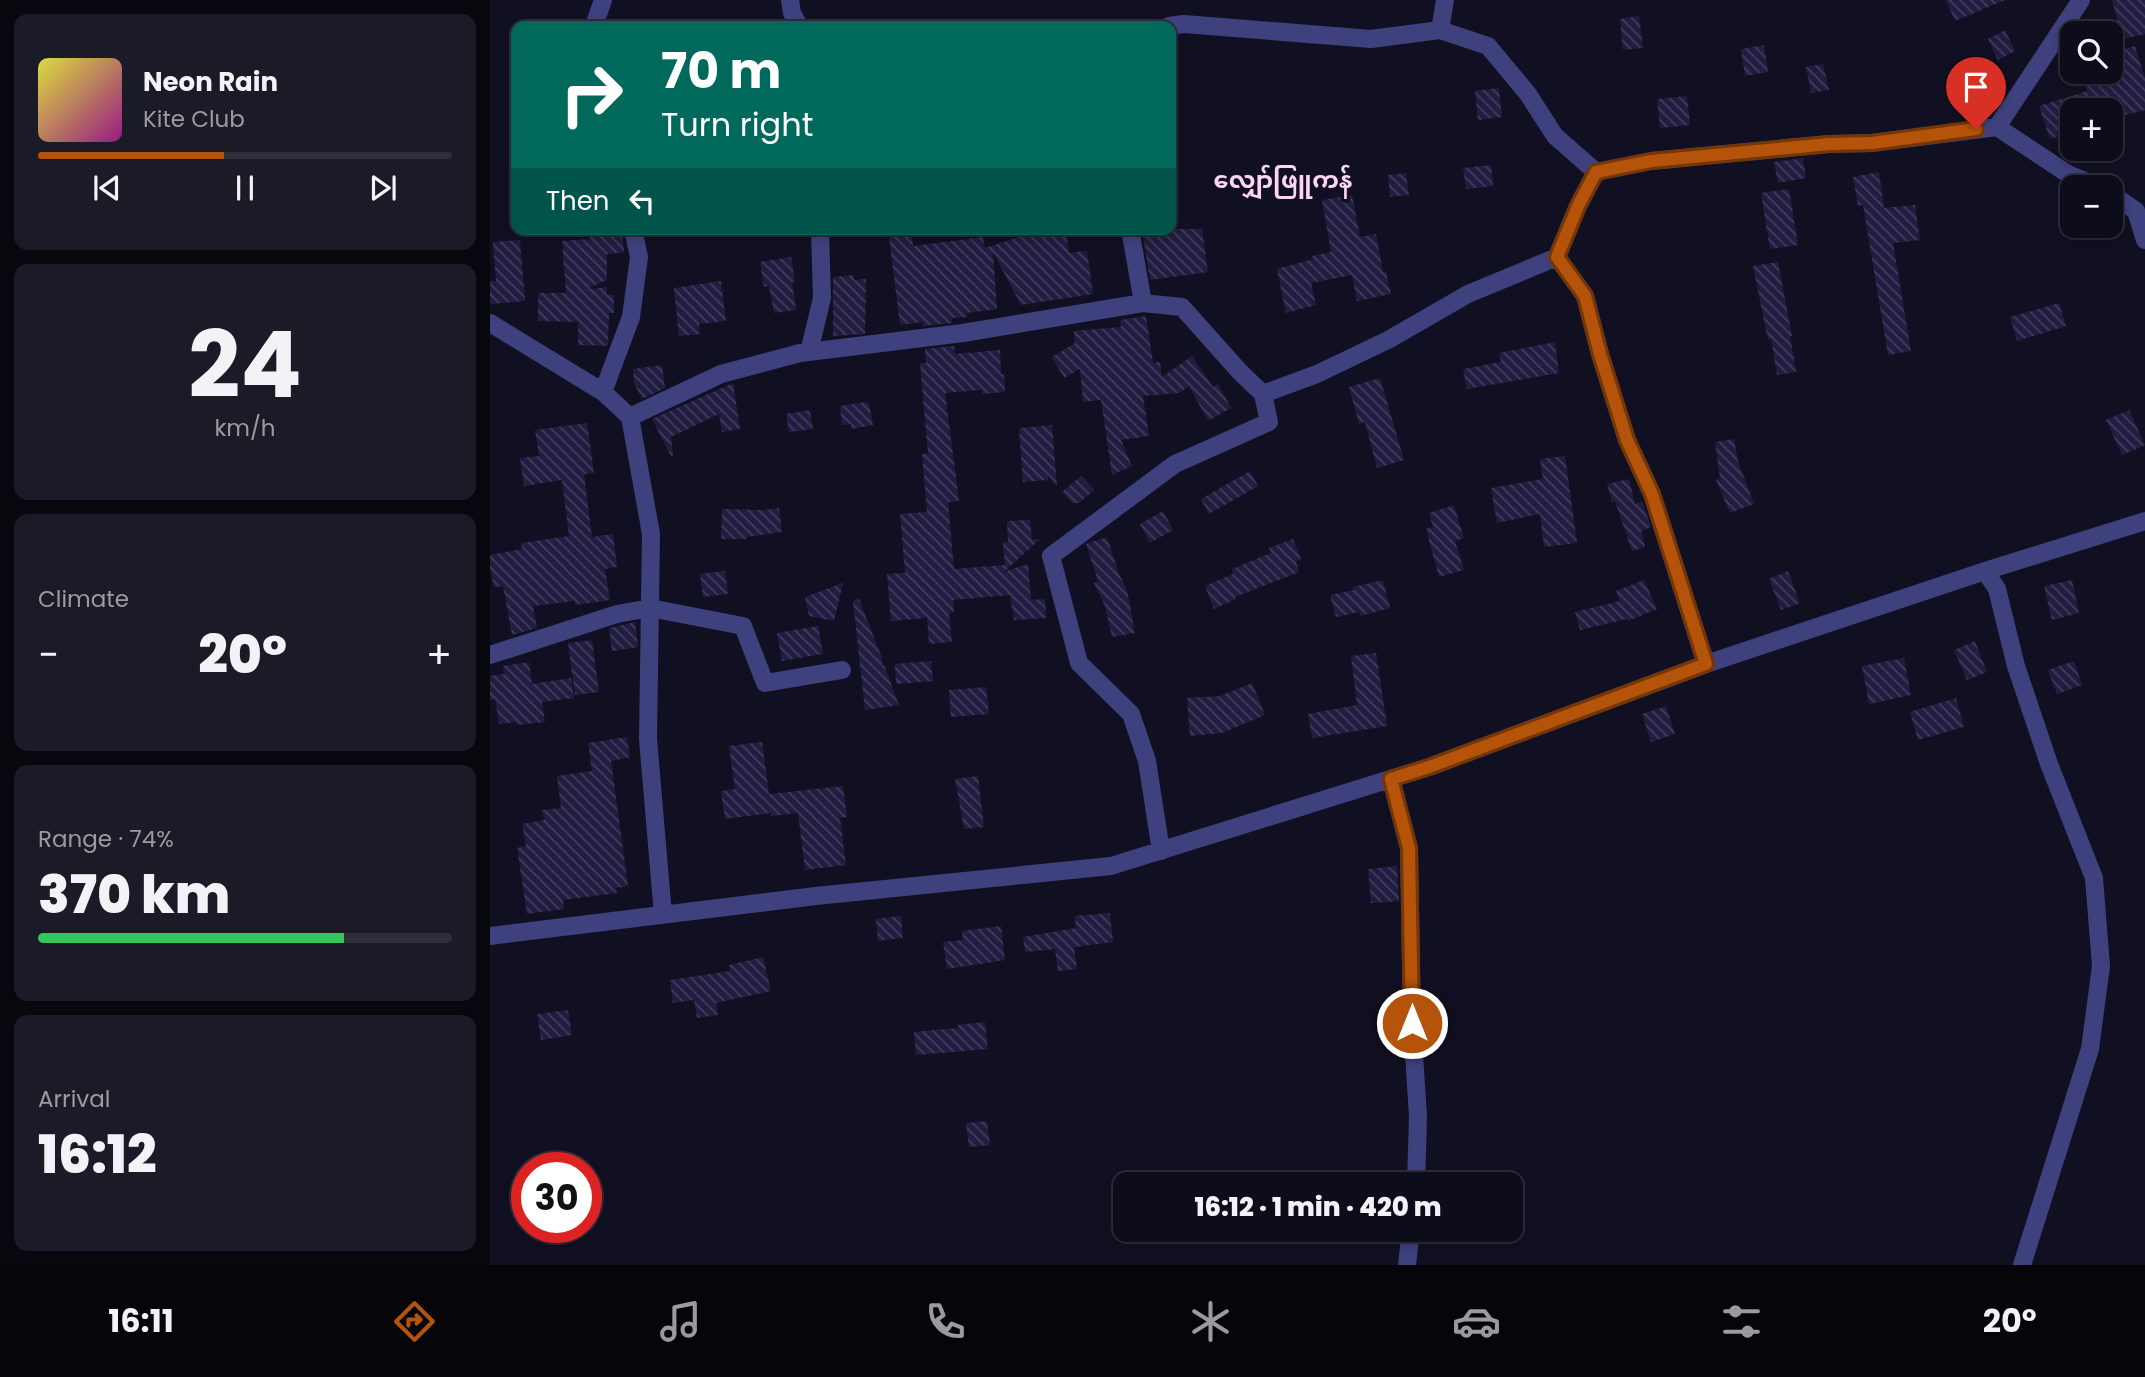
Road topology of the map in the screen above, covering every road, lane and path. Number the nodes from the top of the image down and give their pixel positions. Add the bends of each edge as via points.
1 (603, 0) edge
2 (1445, 0) edge
3 (2081, 0) edge
4 (789, 1) edge
5 (596, 21) edge
6 (796, 21) edge
7 (1176, 25) edge
8 (1440, 30) junction
9 (1997, 127) junction
10 (1596, 172) junction
11 (2070, 175) edge
12 (2123, 202) edge
13 (634, 235) edge
14 (820, 235) edge
15 (1131, 235) edge
16 (2145, 240) edge
17 (1557, 257) junction
18 (1143, 303) junction
19 (490, 323) edge
20 (809, 352) junction
21 (603, 392) junction
22 (1263, 394) junction
23 (630, 417) junction
24 (2145, 521) edge
25 (1984, 571) junction
26 (650, 608) junction
27 (490, 655) edge
28 (1706, 664) junction
29 (842, 670) dead end
30 (1391, 779) junction
31 (1161, 851) junction
32 (663, 915) junction
33 (490, 936) edge
34 (1416, 1172) edge
35 (1410, 1242) edge
36 (1407, 1265) edge
37 (2022, 1265) edge

1 - 5 street
2 - 8 street
3 - 9 street
4 - 6 street
7 - 8 street via 1371,39
8 - 10 street via 1488,46 1528,93 1555,135
9 - 10 street via 1872,143 1651,161
9 - 11 street
10 - 17 street
12 - 16 street via 2136,211
13 - 21 street via 639,257 631,317
14 - 20 street via 822,298
15 - 18 street
17 - 22 street via 1468,294 1317,374
17 - 28 street via 1585,296 1627,440 1652,494
18 - 20 street
18 - 22 street via 1182,307
19 - 21 street
20 - 23 street via 721,374
21 - 23 street
22 - 31 street via 1269,422 1175,464 1051,556 1079,663 1131,714 1147,761
23 - 26 street via 651,534
24 - 25 street
25 - 28 street
25 - 37 street via 1997,589 2016,666 2094,878 2101,966 2090,1049
26 - 27 street via 617,614
26 - 29 street via 743,626 765,683
26 - 32 street via 648,739
28 - 30 street
30 - 31 street
30 - 34 street via 1409,848
31 - 32 street via 1111,866
32 - 33 street
35 - 36 street

